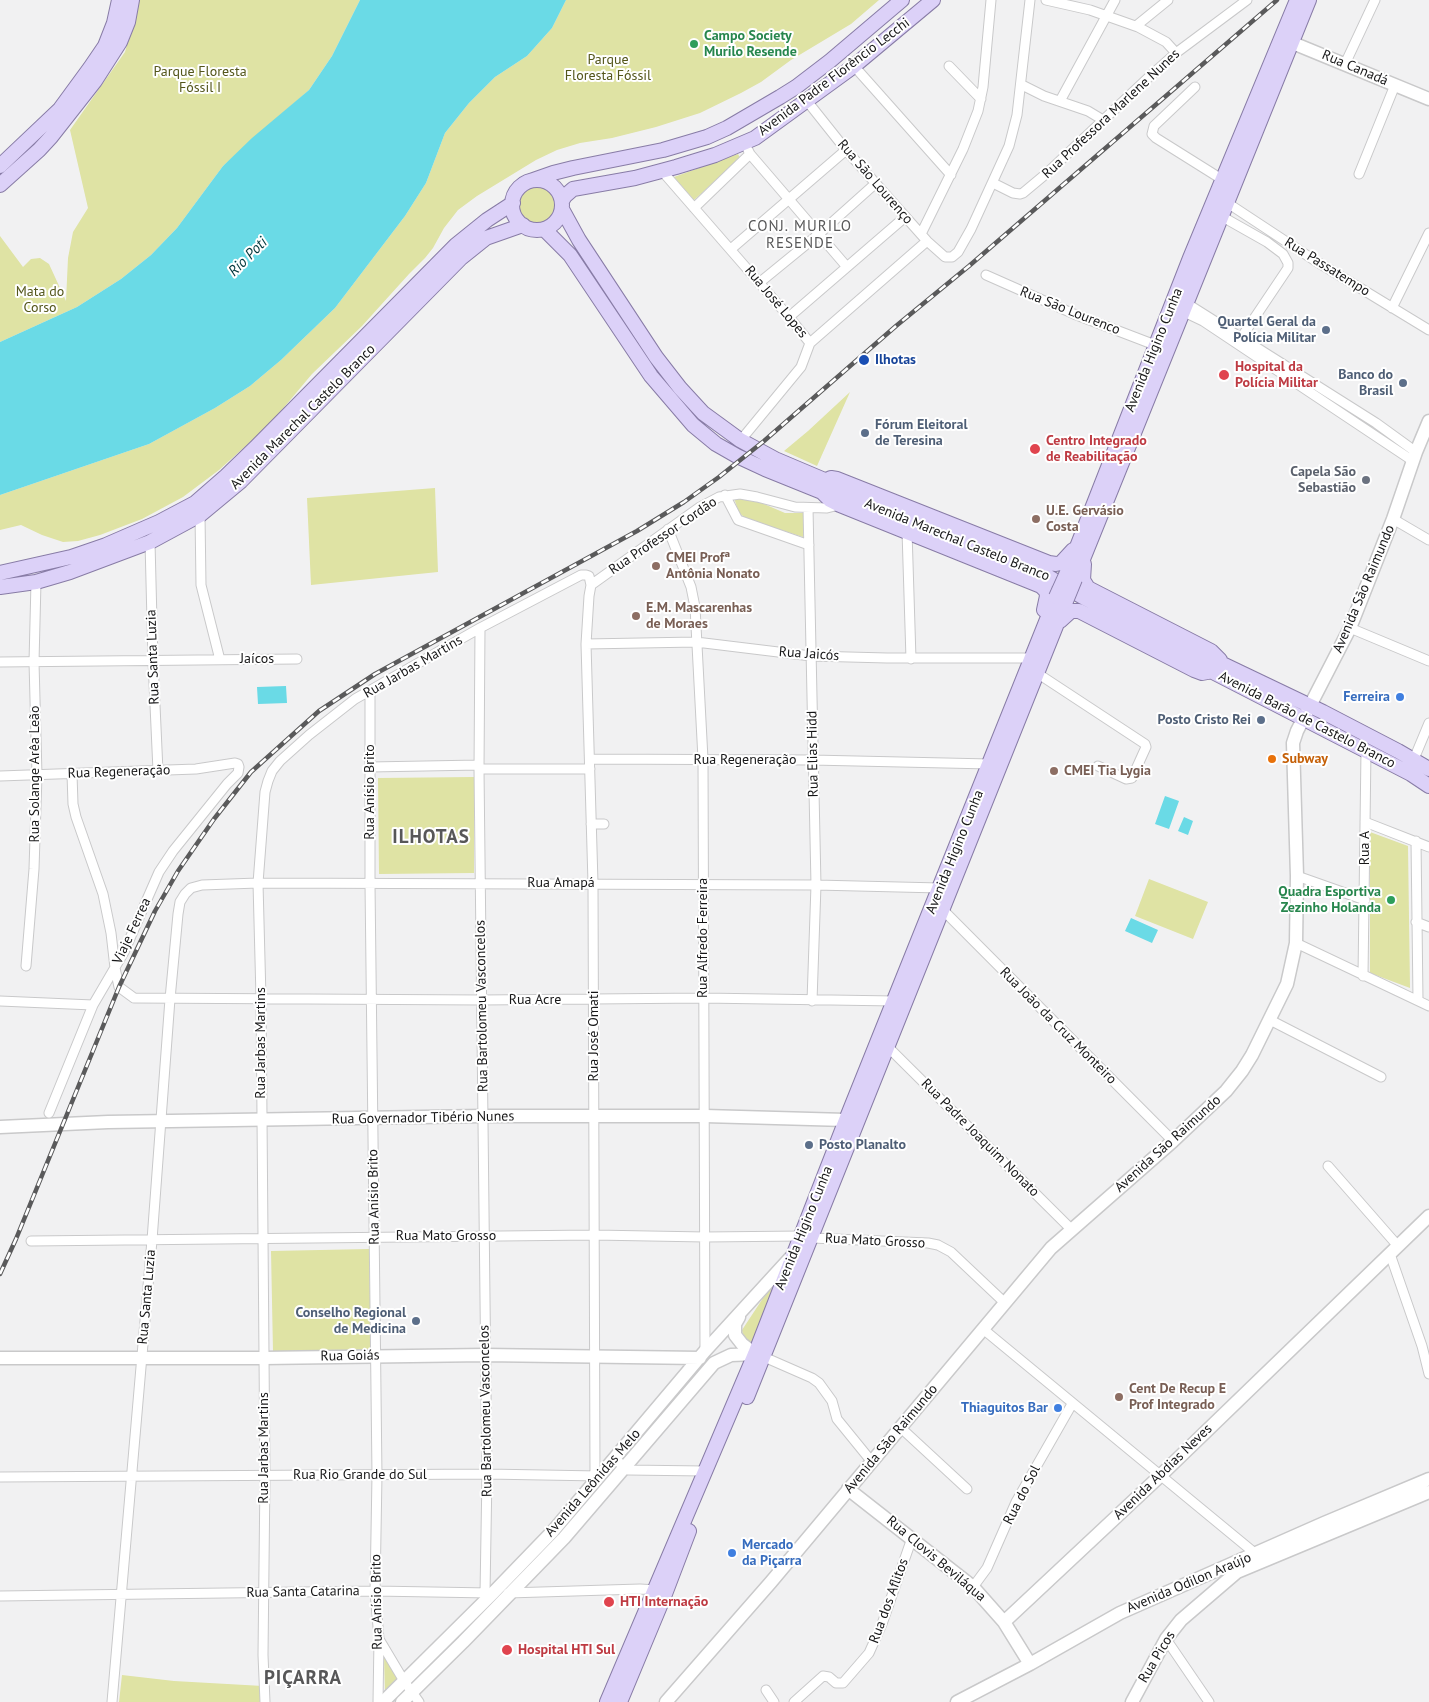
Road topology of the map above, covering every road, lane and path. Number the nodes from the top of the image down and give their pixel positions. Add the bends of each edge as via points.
1 (119, 0) edge
2 (132, 0) edge
3 (902, 0) edge
4 (934, 0) edge
5 (991, 0) edge
6 (1030, 0) edge
7 (1046, 0) edge
8 (1115, 0) edge
9 (1168, 0) edge
10 (1247, 0) edge
11 (1296, 0) edge
12 (1309, 0) edge
13 (1375, 0) edge
14 (1107, 16) junction
15 (1136, 26) junction
16 (1286, 40) junction
17 (1176, 53) junction
18 (1345, 64) junction
19 (854, 66) junction
20 (949, 66) dead end
21 (815, 72) junction
22 (1022, 85) junction
23 (1394, 85) junction
24 (827, 86) junction
25 (1195, 87) dead end
26 (981, 99) junction
27 (1429, 99) edge
28 (807, 101) junction
29 (1060, 101) junction
30 (1103, 120) junction
31 (747, 149) junction
32 (846, 150) junction
33 (0, 166) edge
34 (662, 171) junction
35 (1359, 174) dead end
36 (951, 175) junction
37 (533, 180) junction
38 (1223, 180) junction
39 (876, 183) junction
40 (993, 183) junction
41 (0, 185) edge
42 (790, 199) junction
43 (1226, 202) junction
44 (513, 203) junction
45 (562, 205) junction
46 (694, 208) junction
47 (1221, 216) junction
48 (905, 217) junction
49 (523, 224) junction
50 (544, 229) junction
51 (1272, 232) junction
52 (1429, 233) edge
53 (819, 234) junction
54 (921, 234) junction
55 (927, 241) junction
56 (1267, 242) junction
57 (731, 249) junction
58 (848, 267) junction
59 (986, 275) dead end
60 (759, 283) junction
61 (411, 299) junction
62 (1184, 307) junction
63 (1392, 308) junction
64 (789, 316) junction
65 (1429, 330) edge
66 (1239, 341) junction
67 (810, 344) junction
68 (1155, 345) junction
69 (322, 391) junction
70 (1429, 421) edge
71 (745, 435) dead end
72 (1414, 457) junction
73 (824, 486) junction
74 (725, 495) junction
75 (842, 499) junction
76 (808, 508) junction
77 (200, 515) junction
78 (1393, 519) junction
79 (668, 529) junction
80 (907, 531) junction
81 (1429, 540) edge
82 (150, 542) junction
83 (809, 545) junction
84 (1080, 552) junction
85 (0, 573) edge
86 (36, 582) junction
87 (591, 585) junction
88 (0, 587) edge
89 (1050, 626) junction
90 (480, 628) junction
91 (1350, 628) junction
92 (696, 642) junction
93 (586, 644) junction
94 (811, 656) junction
95 (1032, 658) junction
96 (1200, 658) joint
97 (217, 659) junction
98 (298, 659) dead end
99 (911, 659) junction
100 (153, 661) junction
101 (1429, 661) edge
102 (0, 662) edge
103 (34, 662) junction
104 (1217, 667) junction
105 (1037, 673) junction
106 (370, 692) junction
107 (1307, 712) junction
108 (1429, 723) edge
109 (1366, 750) junction
110 (590, 759) junction
111 (703, 759) junction
112 (1414, 759) junction
113 (812, 760) junction
114 (238, 764) joint
115 (990, 764) junction
116 (1098, 766) dead end
117 (479, 767) junction
118 (370, 768) junction
119 (590, 769) junction
120 (1429, 769) edge
121 (158, 771) junction
122 (72, 774) junction
123 (37, 775) junction
124 (0, 776) edge
125 (1429, 786) edge
126 (1364, 822) junction
127 (591, 824) junction
128 (604, 824) dead end
129 (1416, 841) junction
130 (1429, 846) edge
131 (1297, 876) junction
132 (258, 882) junction
133 (481, 883) junction
134 (593, 883) junction
135 (370, 884) junction
136 (702, 885) junction
137 (816, 885) junction
138 (940, 888) junction
139 (185, 894) joint
140 (1365, 900) junction
141 (943, 910) junction
142 (1416, 922) junction
143 (1429, 927) edge
144 (1296, 943) junction
145 (26, 966) dead end
146 (115, 968) junction
147 (1363, 976) junction
148 (261, 998) junction
149 (703, 998) junction
150 (170, 999) junction
151 (372, 999) junction
152 (482, 1000) junction
153 (594, 1000) junction
154 (1418, 1000) junction
155 (0, 1001) edge
156 (812, 1001) junction
157 (895, 1001) junction
158 (93, 1005) junction
159 (1429, 1006) edge
160 (1270, 1020) junction
161 (888, 1046) junction
162 (1381, 1078) dead end
163 (49, 1113) dead end
164 (483, 1116) junction
165 (705, 1116) junction
166 (594, 1117) junction
167 (373, 1118) junction
168 (261, 1120) junction
169 (161, 1122) junction
170 (850, 1125) junction
171 (0, 1127) edge
172 (1173, 1142) junction
173 (1328, 1166) dead end
174 (1429, 1216) edge
175 (1072, 1230) junction
176 (594, 1235) junction
177 (484, 1236) junction
178 (374, 1237) junction
179 (705, 1237) junction
180 (807, 1237) junction
181 (262, 1238) junction
182 (152, 1240) junction
183 (31, 1241) dead end
184 (1394, 1250) junction
185 (793, 1255) junction
186 (1005, 1303) junction
187 (741, 1312) junction
188 (984, 1329) junction
189 (485, 1355) junction
190 (703, 1355) junction
191 (376, 1356) junction
192 (759, 1356) junction
193 (596, 1357) junction
194 (0, 1358) edge
195 (142, 1358) junction
196 (263, 1358) junction
197 (1429, 1374) edge
198 (1072, 1404) junction
199 (901, 1428) junction
200 (615, 1459) junction
201 (872, 1462) junction
202 (625, 1469) junction
203 (704, 1472) junction
204 (487, 1474) junction
205 (265, 1475) junction
206 (377, 1475) junction
207 (1161, 1475) junction
208 (132, 1476) junction
209 (597, 1476) junction
210 (0, 1477) edge
211 (1429, 1479) edge
212 (848, 1489) junction
213 (967, 1489) dead end
214 (1429, 1492) edge
215 (912, 1538) junction
216 (1256, 1559) junction
217 (973, 1587) junction
218 (375, 1591) junction
219 (263, 1592) junction
220 (660, 1592) junction
221 (121, 1593) junction
222 (489, 1593) junction
223 (510, 1593) junction
224 (0, 1596) edge
225 (1004, 1622) junction
226 (379, 1639) junction
227 (1166, 1639) junction
228 (1030, 1664) junction
229 (404, 1681) junction
230 (766, 1690) dead end
231 (416, 1697) edge
232 (112, 1702) edge
233 (266, 1702) edge
234 (378, 1702) edge
235 (383, 1702) edge
236 (402, 1702) edge
237 (607, 1702) edge
238 (620, 1702) edge
239 (666, 1702) edge
240 (774, 1702) edge
241 (794, 1702) edge
242 (957, 1702) edge
243 (1132, 1702) edge
244 (1209, 1702) edge

1 - 33 main road via 105,46 90,68 60,109
2 - 41 main road via 120,42 95,81 51,137
3 - 21 main road, Avenida Padre Florêncio Lecchi
4 - 19 main road, Avenida Padre Florêncio Lecchi
5 - 26 street
6 - 22 street
7 - 14 street
8 - 14 street
9 - 15 street
10 - 17 street, Rua Professora Marlene Nunes
11 - 16 main road, Avenida Higino Cunha
12 - 16 main road, Avenida Higino Cunha
13 - 18 street
14 - 15 street
14 - 29 street
15 - 17 street via 1166,42
16 - 18 street, Rua Canadá
16 - 38 main road, Avenida Higino Cunha
16 - 43 main road, Avenida Higino Cunha
17 - 30 street, Rua Professora Marlene Nunes
18 - 23 street, Rua Canadá
19 - 24 main road, Avenida Padre Florêncio Lecchi
19 - 36 street
20 - 26 street
21 - 24 main road
21 - 37 main road, Avenida Padre Florêncio Lecchi via 780,97 707,137
22 - 29 street
22 - 40 street via 1009,146
23 - 27 street, Rua Canadá
23 - 35 street
24 - 28 main road, Avenida Padre Florêncio Lecchi
25 - 38 street via 1154,126 1152,134
26 - 36 street
28 - 31 main road, Avenida Padre Florêncio Lecchi
28 - 32 street, Rua São Lourenço
29 - 30 street
30 - 40 street, Rua Professora Marlene Nunes via 1023,193 1013,193
31 - 34 main road, Avenida Padre Florêncio Lecchi
31 - 42 street
31 - 46 street
32 - 39 street, Rua São Lourenço
32 - 42 street
34 - 45 main road, Avenida Padre Florêncio Lecchi via 574,190 565,196
34 - 46 street, Rua José Lopes
36 - 54 street
37 - 44 main road via 519,188
37 - 45 main road via 549,182 555,187
38 - 68 main road, Avenida Higino Cunha
39 - 48 street, Rua São Lourenço
39 - 53 street
40 - 55 street, Rua São Lourenço via 955,255 948,258
42 - 53 street
42 - 57 street
43 - 47 main road, Avenida Higino Cunha
43 - 51 street, Rua Passatempo
44 - 49 main road via 517,219
44 - 61 main road, Avenida Marechal Castelo Branco via 456,245
45 - 50 main road via 559,218
45 - 73 main road via 579,240 656,357 703,413 740,440
46 - 57 street, Rua José Lopes
47 - 56 street
47 - 62 main road, Avenida Higino Cunha
48 - 54 street, Rua São Lourenço
48 - 58 street
49 - 50 main road via 529,228
49 - 61 main road, Avenida Marechal Castelo Branco via 478,242
50 - 73 main road via 570,255 651,376 693,424 736,456
51 - 56 street
51 - 63 street, Rua Passatempo
52 - 63 street
53 - 58 street
53 - 60 street
54 - 55 street, Rua São Lourenço
55 - 67 street
56 - 66 street via 1286,257 1288,268
57 - 60 street, Rua José Lopes
58 - 64 street
59 - 68 street, Rua São Lourenco
60 - 64 street, Rua José Lopes
61 - 69 main road, Avenida Marechal Castelo Branco
62 - 66 street
62 - 84 main road, Avenida Higino Cunha
63 - 65 street, Rua Passatempo
64 - 67 street, Rua José Lopes
66 - 72 street
67 - 71 street via 801,367
68 - 84 main road, Avenida Higino Cunha
69 - 77 main road, Avenida Marechal Castelo Branco via 242,481
69 - 85 main road, Avenida Marechal Castelo Branco via 195,503 106,545
70 - 72 street, Avenida São Raimundo
72 - 78 street, Avenida São Raimundo
73 - 75 main road via 830,500
73 - 84 main road via 831,478 837,479 1049,563 1061,563
74 - 76 street, Rua Professor Cordão via 749,495
74 - 79 street, Rua Professor Cordão via 700,507
74 - 83 street via 738,520
75 - 76 street via 827,508
75 - 80 main road
75 - 96 main road, Avenida Marechal Castelo Branco via 1032,567
76 - 83 street, Rua Elias Hidd
77 - 82 main road, Avenida Marechal Castelo Branco
77 - 97 street via 201,585 220,656
78 - 81 street
78 - 91 street, Avenida São Raimundo
79 - 87 street, Rua Professor Cordão
79 - 92 street, Rua Alfredo Ferreira via 690,586 695,607
80 - 89 main road via 1041,586 1047,596 1043,614
80 - 99 street
82 - 86 main road, Avenida Marechal Castelo Branco
82 - 100 street, Rua Santa Luzia
83 - 94 street, Rua Elias Hidd
84 - 89 main road, Avenida Higino Cunha, bridge
84 - 104 main road via 1083,580 1088,588 1211,651 1219,658
86 - 88 main road, Avenida Marechal Castelo Branco
86 - 103 street, Rua Solange Arêa Leão
87 - 90 street, Rua Jarbas Martins via 589,576 581,575
87 - 93 street, Rua José Omati
89 - 95 main road, Avenida Higino Cunha
89 - 104 main road via 1071,610 1079,611 1194,670 1202,673
89 - 105 main road, Avenida Higino Cunha
90 - 106 street, Rua Jarbas Martins
90 - 117 street, Rua Bartolomeu Vasconcelos
91 - 101 street
91 - 107 street, Avenida São Raimundo
92 - 93 street, Rua Jaicós
92 - 94 street, Rua Jaicós
92 - 111 street, Rua Alfredo Ferreira
93 - 110 street, Rua José Omati
94 - 99 street, Rua Jaicós
94 - 113 street, Rua Elias Hidd
95 - 99 street, Rua Jaicós
95 - 115 main road, Avenida Higino Cunha
96 - 104 main road, Avenida Barão de Castelo Branco via 1205,668
97 - 98 street, Jaícos
97 - 100 street
100 - 103 street
100 - 121 street, Rua Santa Luzia
102 - 103 street
103 - 123 street, Rua Solange Arêa Leão
104 - 107 main road, Avenida Barão de Castelo Branco
105 - 116 street via 1145,744 1132,778
105 - 141 main road, Avenida Higino Cunha
106 - 118 street, Rua Anísio Brito
106 - 132 street, Rua Jarbas Martins via 308,735 272,771 265,792
107 - 109 main road, Avenida Barão de Castelo Branco
107 - 112 main road, Avenida Barão de Castelo Branco
107 - 131 street, Avenida São Raimundo via 1293,743
108 - 112 street
109 - 125 main road, Avenida Barão de Castelo Branco
109 - 126 street, Rua A
110 - 111 street, Rua Regeneração
110 - 119 street, Rua José Omati
111 - 113 street, Rua Regeneração
111 - 136 street, Rua Alfredo Ferreira
112 - 120 main road, Avenida Barão de Castelo Branco
113 - 115 street, Rua Regeneração
113 - 137 street, Rua Elias Hidd
114 - 121 street, Rua Regeneração
114 - 146 street, Viaje Ferrea via 238,773 159,872
115 - 138 main road, Avenida Higino Cunha
117 - 118 street
117 - 119 street
117 - 133 street, Rua Bartolomeu Vasconcelos
118 - 135 street, Rua Anísio Brito
119 - 127 street, Rua José Omati
121 - 122 street, Rua Regeneração
122 - 123 street, Rua Regeneração
122 - 146 street via 73,804 103,894
123 - 124 street, Rua Regeneração
123 - 145 street, Rua Solange Arêa Leão
126 - 129 street
126 - 140 street, Rua A
127 - 128 street
127 - 134 street, Rua José Omati
129 - 130 street
129 - 142 street
131 - 140 street
131 - 144 street, Avenida São Raimundo
132 - 135 street, Rua Amapá
132 - 139 street, Rua Amapá via 202,885
132 - 148 street, Rua Jarbas Martins
133 - 134 street, Rua Amapá
133 - 135 street, Rua Amapá
133 - 152 street, Rua Bartolomeu Vasconcelos
134 - 136 street, Rua Amapá
134 - 153 street, Rua José Omati
135 - 151 street, Rua Anísio Brito
136 - 137 street, Rua Amapá
136 - 149 street, Rua Alfredo Ferreira
137 - 138 street, Rua Amapá
137 - 156 street, Rua Elias Hidd
138 - 157 main road, Avenida Higino Cunha
139 - 150 street, Rua Santa Luzia via 178,914
140 - 147 street, Rua A
141 - 161 main road, Avenida Higino Cunha
141 - 172 street, Rua João da Cruz Monteiro
142 - 143 street
142 - 154 street
144 - 147 street
144 - 160 street, Avenida São Raimundo via 1287,984
146 - 150 street, Rua Acre via 119,986 134,998
146 - 158 street, Viaje Ferrea
147 - 154 street
148 - 150 street, Rua Acre
148 - 151 street, Rua Acre
148 - 168 street, Rua Jarbas Martins
149 - 153 street, Rua Acre
149 - 156 street, Rua Acre
149 - 165 street, Rua Alfredo Ferreira
150 - 169 street, Rua Santa Luzia
151 - 152 street, Rua Acre
151 - 167 street, Rua Anísio Brito
152 - 153 street, Rua Acre
152 - 164 street, Rua Bartolomeu Vasconcelos
153 - 166 street, Rua José Omati
154 - 159 street
155 - 158 street
156 - 157 street, Rua Acre
157 - 170 main road, Avenida Higino Cunha
158 - 163 street, Viaje Ferrea
160 - 162 street
160 - 172 street, Avenida São Raimundo via 1242,1071
161 - 170 main road, Avenida Higino Cunha
161 - 175 street, Rua Padre Joaquim Nonato
164 - 166 street, Rua Governador Tibério Nunes
164 - 167 street, Rua Governador Tibério Nunes
164 - 177 street, Rua Bartolomeu Vasconcelos
165 - 166 street, Rua Governador Tibério Nunes
165 - 170 street, Rua Governador Tibério Nunes
165 - 179 street, Rua Alfredo Ferreira
166 - 176 street, Rua José Omati
167 - 168 street, Rua Governador Tibério Nunes
167 - 178 street, Rua Anísio Brito
168 - 169 street, Rua Governador Tibério Nunes
168 - 181 street, Rua Jarbas Martins
169 - 171 street, Rua Governador Tibério Nunes
169 - 182 street, Rua Santa Luzia
170 - 180 main road, Avenida Higino Cunha
172 - 175 street, Avenida São Raimundo
173 - 184 street
174 - 184 street, Avenida Abdias Neves
175 - 186 street, Avenida São Raimundo via 1052,1248
176 - 177 street, Rua Mato Grosso
176 - 179 street, Rua Mato Grosso
176 - 193 street, Rua José Omati
177 - 178 street, Rua Mato Grosso
177 - 189 street, Rua Bartolomeu Vasconcelos
178 - 181 street, Rua Mato Grosso
178 - 191 street, Rua Anísio Brito
179 - 180 street, Rua Mato Grosso
179 - 190 street, Rua Alfredo Ferreira
180 - 185 main road, Avenida Higino Cunha
180 - 186 street, Rua Mato Grosso via 938,1245 951,1252
180 - 192 main road, Avenida Higino Cunha
181 - 182 street, Rua Mato Grosso
181 - 196 street, Rua Jarbas Martins
182 - 183 street, Rua Mato Grosso
182 - 195 street, Rua Santa Luzia
184 - 197 street
184 - 207 street, Avenida Abdias Neves
185 - 187 street, Avenida Leônidas Melo
185 - 192 main road, Avenida Higino Cunha
186 - 188 street, Avenida São Raimundo
187 - 190 street, Avenida Leônidas Melo
187 - 192 street via 735,1324 735,1335
188 - 198 street
188 - 199 street, Avenida São Raimundo
189 - 191 street, Rua Goiás
189 - 193 street, Rua Goiás
189 - 204 street, Rua Bartolomeu Vasconcelos
190 - 193 street, Rua Goiás
190 - 200 street, Avenida Leônidas Melo
191 - 196 street, Rua Goiás
191 - 206 street, Rua Anísio Brito
192 - 201 street via 819,1383 832,1401 837,1419
192 - 202 street, Avenida Leônidas Melo via 731,1355 714,1363
192 - 203 main road, Avenida Higino Cunha
192 - 220 main road, Avenida Higino Cunha via 691,1525
193 - 209 street, Rua José Omati
194 - 195 street, Rua Goiás
195 - 196 street, Rua Goiás
195 - 208 street, Rua Santa Luzia
196 - 205 street, Rua Jarbas Martins
198 - 207 street
198 - 217 street, Rua do Sol via 1016,1502 987,1568
199 - 201 street, Avenida São Raimundo
199 - 213 street
200 - 202 street
200 - 209 street, Avenida Leônidas Melo
201 - 212 street, Avenida São Raimundo
202 - 203 street
202 - 223 street, Avenida Leônidas Melo
203 - 220 main road, Avenida Higino Cunha
204 - 206 street, Rua Rio Grande do Sul
204 - 209 street, Rua Rio Grande do Sul
204 - 222 street, Rua Bartolomeu Vasconcelos
205 - 206 street, Rua Rio Grande do Sul
205 - 208 street, Rua Rio Grande do Sul
205 - 219 street, Rua Jarbas Martins
206 - 218 street, Rua Anísio Brito
207 - 216 street via 1251,1550
207 - 225 street, Avenida Abdias Neves
208 - 210 street, Rua Rio Grande do Sul
208 - 221 street, Rua Santa Luzia
209 - 222 street, Avenida Leônidas Melo via 553,1531
211 - 216 street, Avenida Odilon Araújo via 1324,1523
212 - 215 street, Rua Clovis Beviláqua
212 - 239 street, Avenida São Raimundo
214 - 216 street, Avenida Odilon Araújo
215 - 217 street, Rua Clovis Beviláqua
215 - 241 street, Rua dos Aflitos via 869,1652 840,1684 823,1676
216 - 227 street, Rua Picos via 1181,1620
216 - 228 street, Avenida Odilon Araújo via 1120,1613
217 - 225 street, Rua Clovis Beviláqua
218 - 219 street, Rua Santa Catarina
218 - 222 street, Rua Santa Catarina
218 - 226 street, Rua Anísio Brito
219 - 221 street, Rua Santa Catarina
219 - 233 street, Rua Jarbas Martins
220 - 223 street, Rua Santa Catarina
220 - 237 main road, Avenida Higino Cunha
220 - 238 main road, Avenida Higino Cunha
221 - 224 street, Rua Santa Catarina
221 - 232 street, Rua Santa Luzia
222 - 223 street, Rua Santa Catarina
222 - 229 street, Avenida Leônidas Melo
223 - 231 street, Avenida Leônidas Melo
225 - 228 street, Rua Clovis Beviláqua
226 - 229 street
226 - 234 street, Rua Anísio Brito
227 - 243 street, Rua Picos
227 - 244 street
228 - 242 street, Avenida Odilon Araújo
229 - 231 street
229 - 235 street, Avenida Leônidas Melo
230 - 240 street
231 - 236 street, Avenida Leônidas Melo

